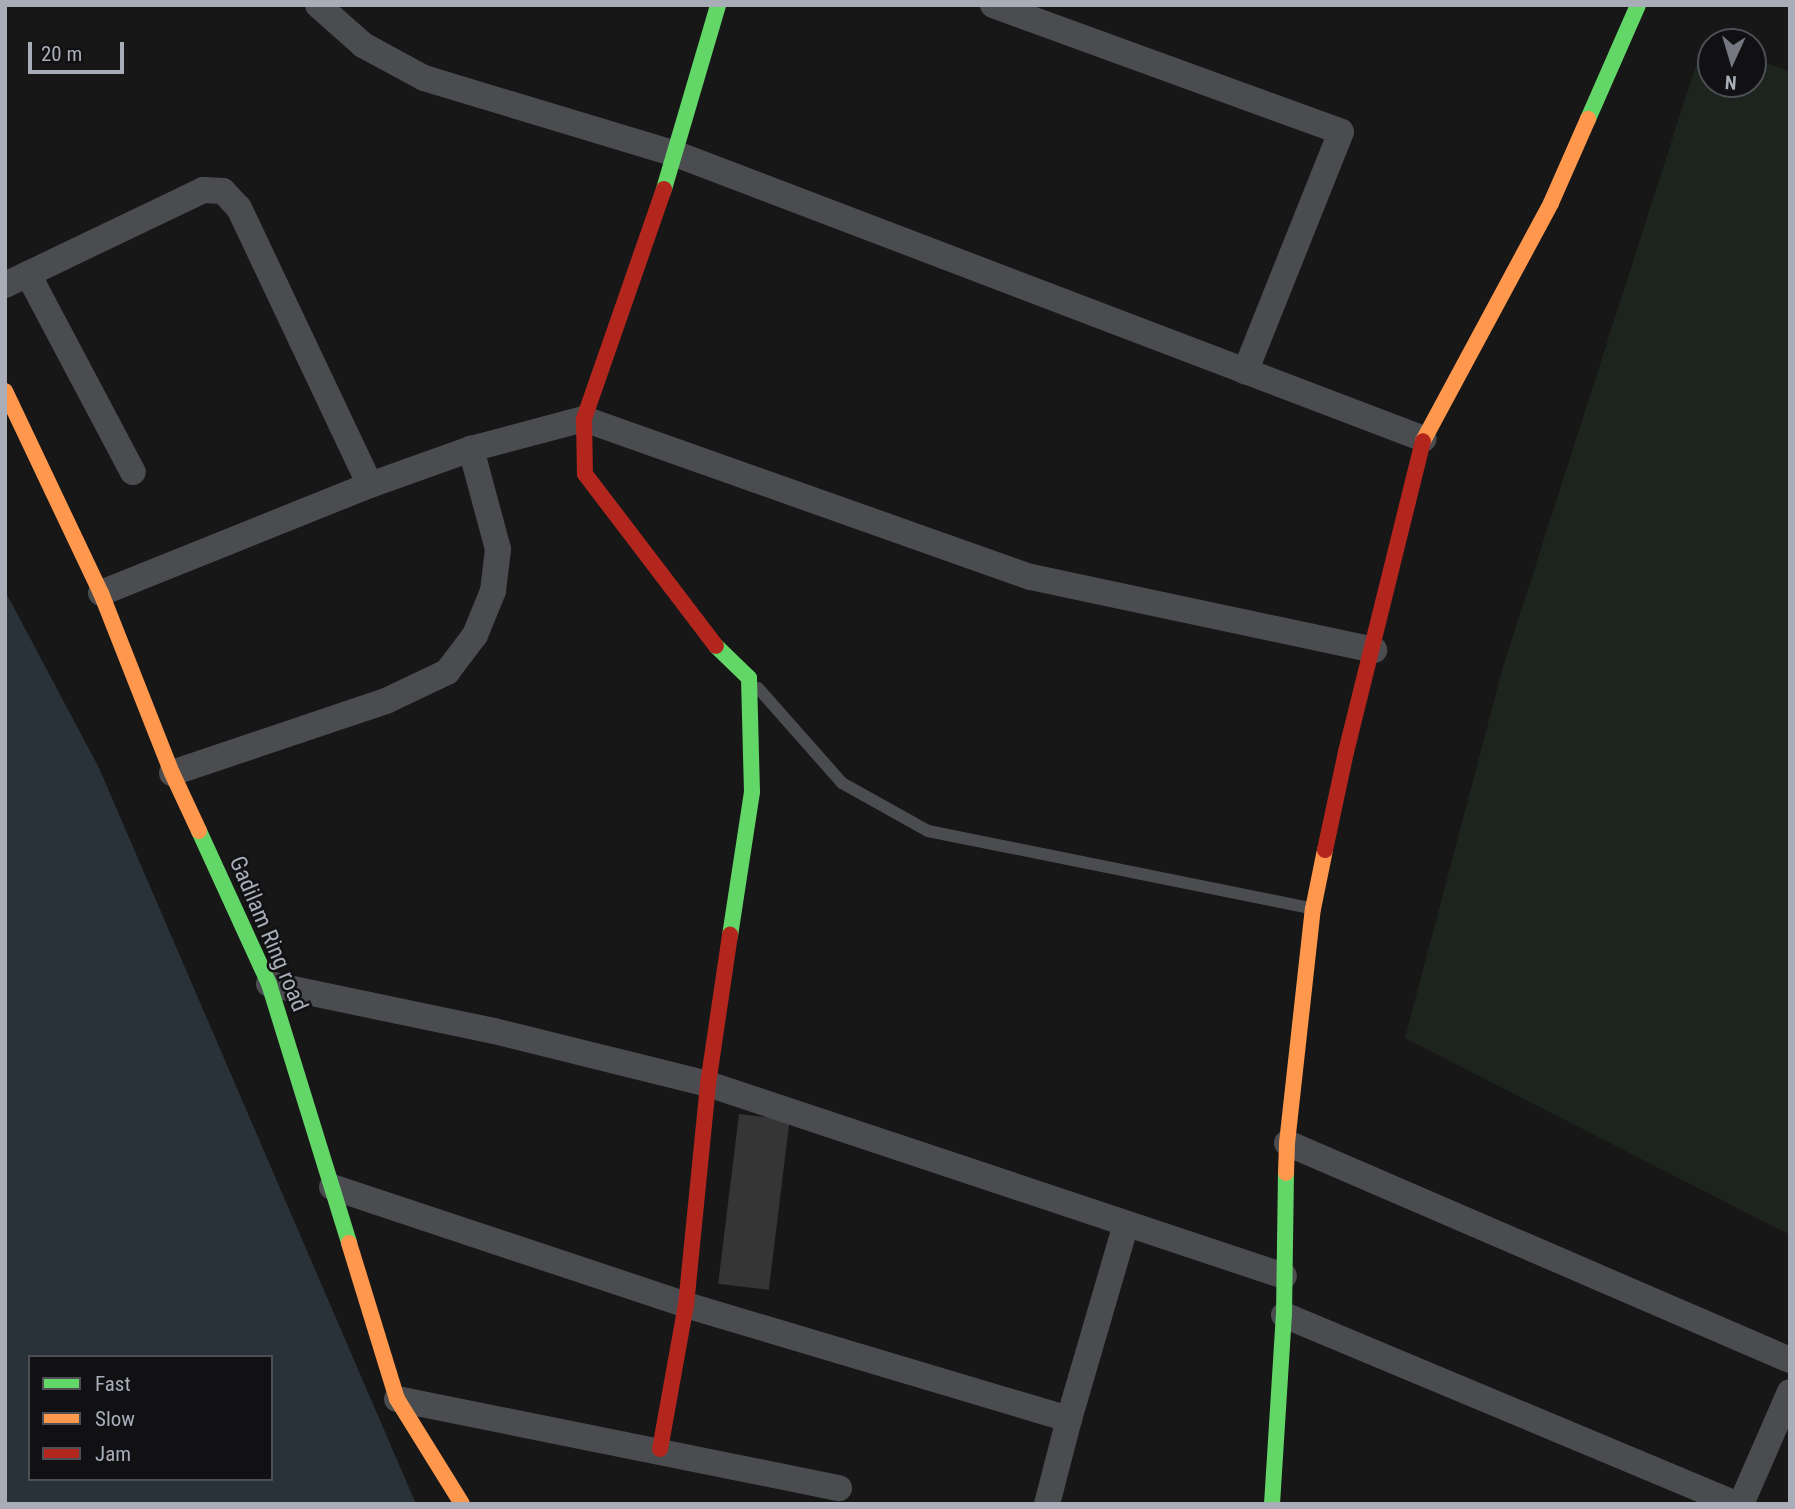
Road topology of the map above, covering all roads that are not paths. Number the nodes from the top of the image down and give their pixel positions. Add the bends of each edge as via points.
1 (318, 5) edge
2 (719, 5) edge
3 (993, 5) edge
4 (1638, 5) edge
5 (676, 154) junction
6 (17, 279) edge
7 (1245, 372) junction
8 (5, 391) edge
9 (584, 419) junction
10 (1423, 439) junction
11 (471, 449) junction
12 (133, 472) dead end
13 (370, 485) junction
14 (101, 593) junction
15 (1374, 650) junction
16 (749, 678) junction
17 (172, 773) junction
18 (1313, 909) junction
19 (269, 984) junction
20 (708, 1084) junction
21 (1287, 1143) junction
22 (332, 1187) junction
23 (1126, 1224) junction
24 (1284, 1276) junction
25 (686, 1304) junction
26 (1284, 1315) junction
27 (1790, 1360) edge
28 (1790, 1392) edge
29 (397, 1399) junction
30 (1069, 1419) junction
31 (660, 1450) junction
32 (839, 1488) dead end
33 (462, 1504) edge
34 (1047, 1504) edge
35 (1272, 1504) edge
36 (1735, 1504) edge
37 (1741, 1504) edge

1 - 5 street via 363,45 424,78
2 - 5 street
3 - 7 street via 1341,132
4 - 10 street via 1551,203
5 - 7 street
5 - 9 street
6 - 12 street
6 - 13 street via 203,190 223,191 239,208
7 - 10 street
8 - 14 street, Gadilam Ring road
9 - 11 street
9 - 15 street via 1031,577
9 - 16 street via 585,474 720,652
10 - 15 street
11 - 13 street
11 - 17 street via 498,549 493,592 475,635 447,672 386,701
13 - 14 street
14 - 17 street, Gadilam Ring road
15 - 18 street via 1346,752
16 - 18 lane via 842,783 928,831
16 - 20 street via 752,792
17 - 19 street, Gadilam Ring road
18 - 21 street
19 - 20 street via 494,1031
19 - 22 street, Gadilam Ring road
20 - 23 street
20 - 25 street
21 - 24 street
21 - 27 street
22 - 25 street
22 - 29 street, Gadilam Ring road
23 - 24 street
23 - 30 street
24 - 26 street
25 - 30 street
25 - 31 street
26 - 35 street
26 - 36 street
28 - 37 street
29 - 31 street
29 - 33 street, Gadilam Ring road
30 - 34 street
31 - 32 street

